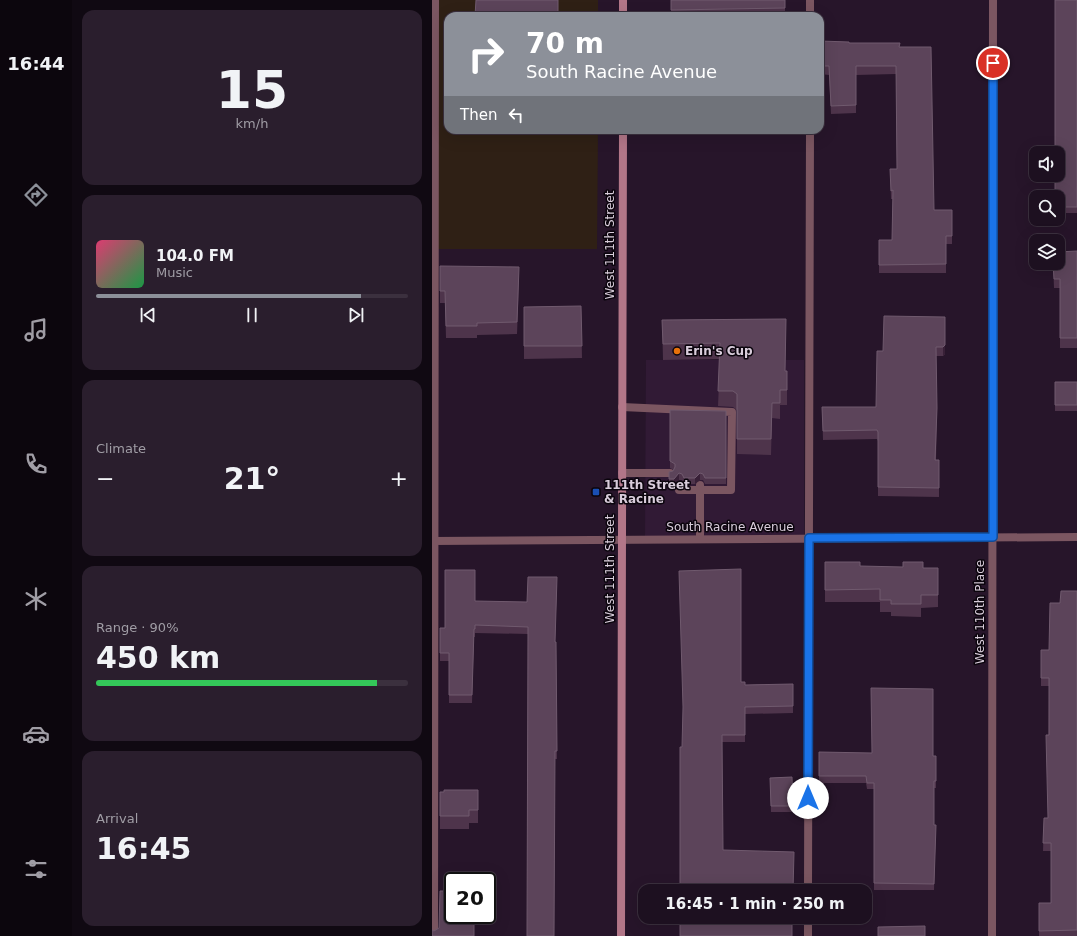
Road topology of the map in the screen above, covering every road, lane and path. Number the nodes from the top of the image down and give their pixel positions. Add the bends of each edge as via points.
1 (435, 0) edge
2 (623, 0) edge
3 (810, 0) edge
4 (993, 0) edge
5 (623, 12) edge
6 (810, 12) edge
7 (622, 134) edge
8 (810, 134) edge
9 (622, 407) junction
10 (622, 473) junction
11 (670, 473) edge
12 (679, 485) dead end
13 (700, 488) junction
14 (993, 537) junction
15 (1077, 537) edge
16 (809, 538) junction
17 (700, 539) junction
18 (622, 540) junction
19 (433, 541) edge
20 (808, 884) edge
21 (808, 924) edge
22 (434, 936) edge
23 (621, 936) edge
24 (808, 936) edge
25 (992, 936) edge

1 - 19 street
2 - 5 main road
3 - 6 street
4 - 14 street, West 110th Place
7 - 9 main road, West 111th Street
8 - 16 street
9 - 10 main road, West 111th Street
9 - 13 street via 701,414 732,412 731,490
10 - 11 street
10 - 18 main road, West 111th Street
12 - 13 street via 679,490
13 - 17 street
14 - 15 street, South Racine Avenue
14 - 16 street, South Racine Avenue
14 - 25 street, West 110th Place
16 - 17 street, South Racine Avenue
16 - 20 street
17 - 18 street, South Racine Avenue
18 - 19 street, South Racine Avenue
18 - 23 main road, West 111th Street
19 - 22 street
21 - 24 street

